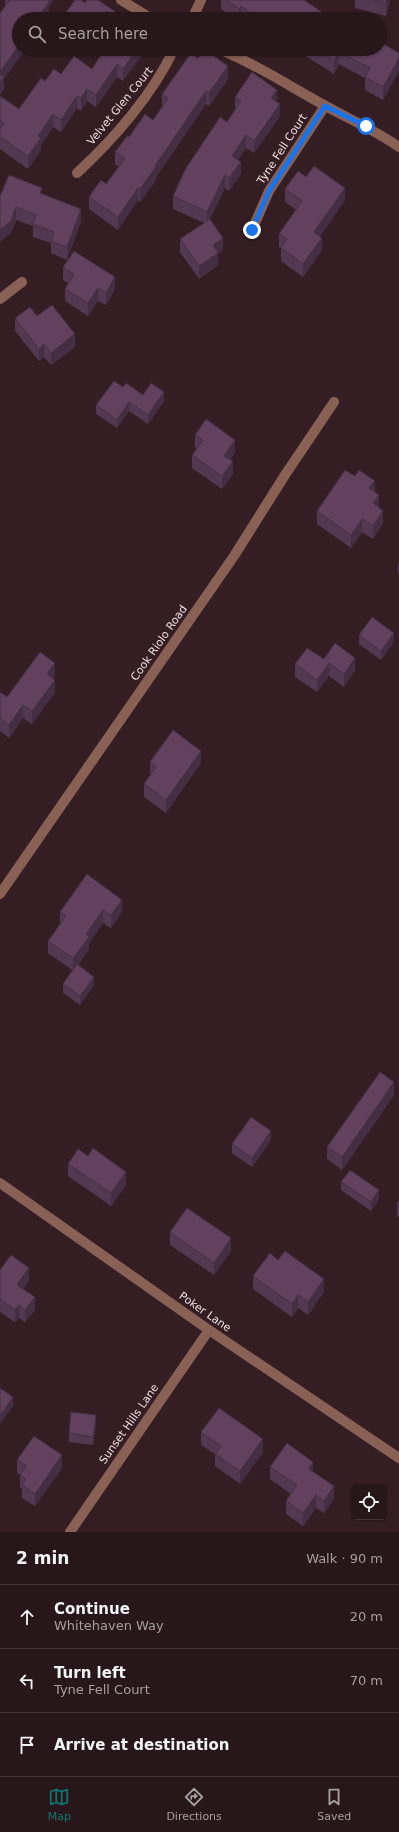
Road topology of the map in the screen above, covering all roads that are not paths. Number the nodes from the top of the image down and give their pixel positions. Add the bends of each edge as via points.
1 (121, 0) edge
2 (201, 0) edge
3 (141, 12) edge
4 (195, 12) edge
5 (171, 56) edge
6 (234, 56) edge
7 (325, 106) junction
8 (399, 147) edge
9 (77, 173) dead end
10 (252, 230) dead end
11 (22, 282) dead end
12 (0, 299) edge
13 (334, 402) dead end
14 (0, 894) edge
15 (0, 1183) edge
16 (209, 1330) junction
17 (399, 1458) edge
18 (70, 1532) edge

1 - 3 street
2 - 4 street
5 - 9 street, Velvet Glen Court via 150,91 97,154
6 - 7 street via 262,69
7 - 8 street via 366,126
7 - 10 street, Tyne Fell Court via 269,191
11 - 12 street
13 - 14 street, Cook Riolo Road via 234,556
15 - 16 street, Poker Lane
16 - 17 street, Poker Lane
16 - 18 street, Sunset Hills Lane

